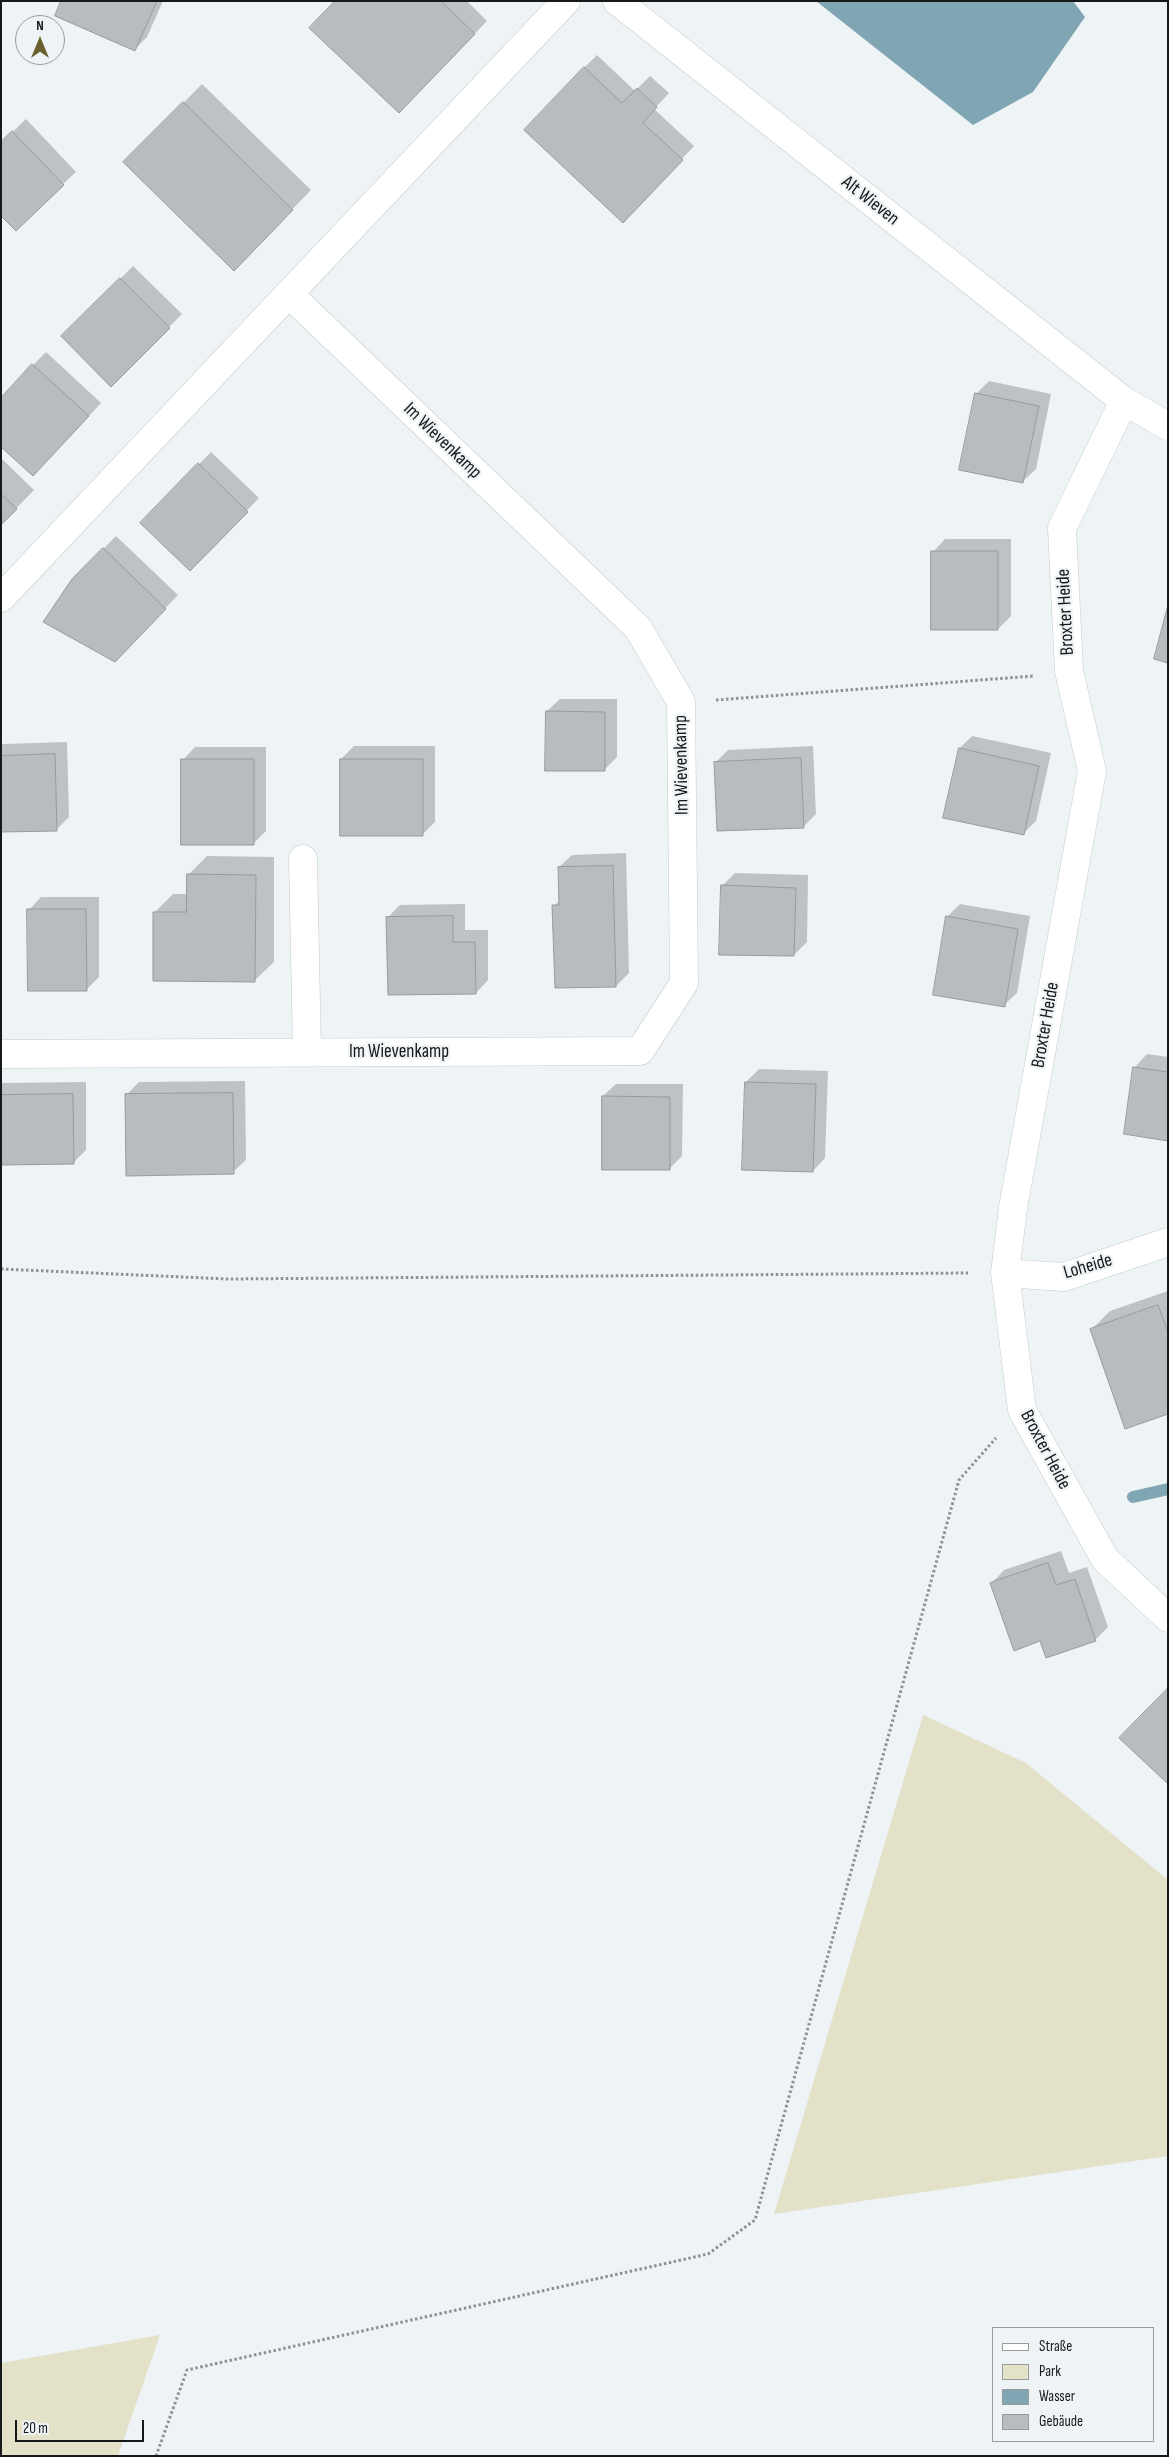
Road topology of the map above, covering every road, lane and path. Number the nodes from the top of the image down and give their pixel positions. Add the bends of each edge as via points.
1 (566, 1) edge
2 (617, 1) edge
3 (289, 294) junction
4 (1124, 401) junction
5 (1168, 426) edge
6 (1, 598) edge
7 (1068, 671) junction
8 (681, 702) junction
9 (303, 859) dead end
10 (307, 1052) junction
11 (1, 1054) edge
12 (1168, 1242) edge
13 (1, 1269) edge
14 (1006, 1273) junction
15 (1022, 1410) junction
16 (1168, 1618) edge
17 (156, 2456) edge

1 - 3 street
2 - 4 street, Alt Wieven
3 - 6 street
3 - 8 street, Im Wievenkamp via 638,628
4 - 5 street, Alt Wieven
4 - 7 street, Broxter Heide via 1062,528
7 - 8 path
7 - 14 street, Broxter Heide via 1092,771 1013,1208
8 - 10 street, Im Wievenkamp via 684,983 640,1051
9 - 10 street
10 - 11 street, Im Wievenkamp
12 - 14 street, Loheide via 1064,1277
13 - 14 path via 228,1279
14 - 15 street, Broxter Heide
15 - 16 street, Broxter Heide via 1105,1559
15 - 17 path via 959,1480 755,2220 708,2254 187,2370

